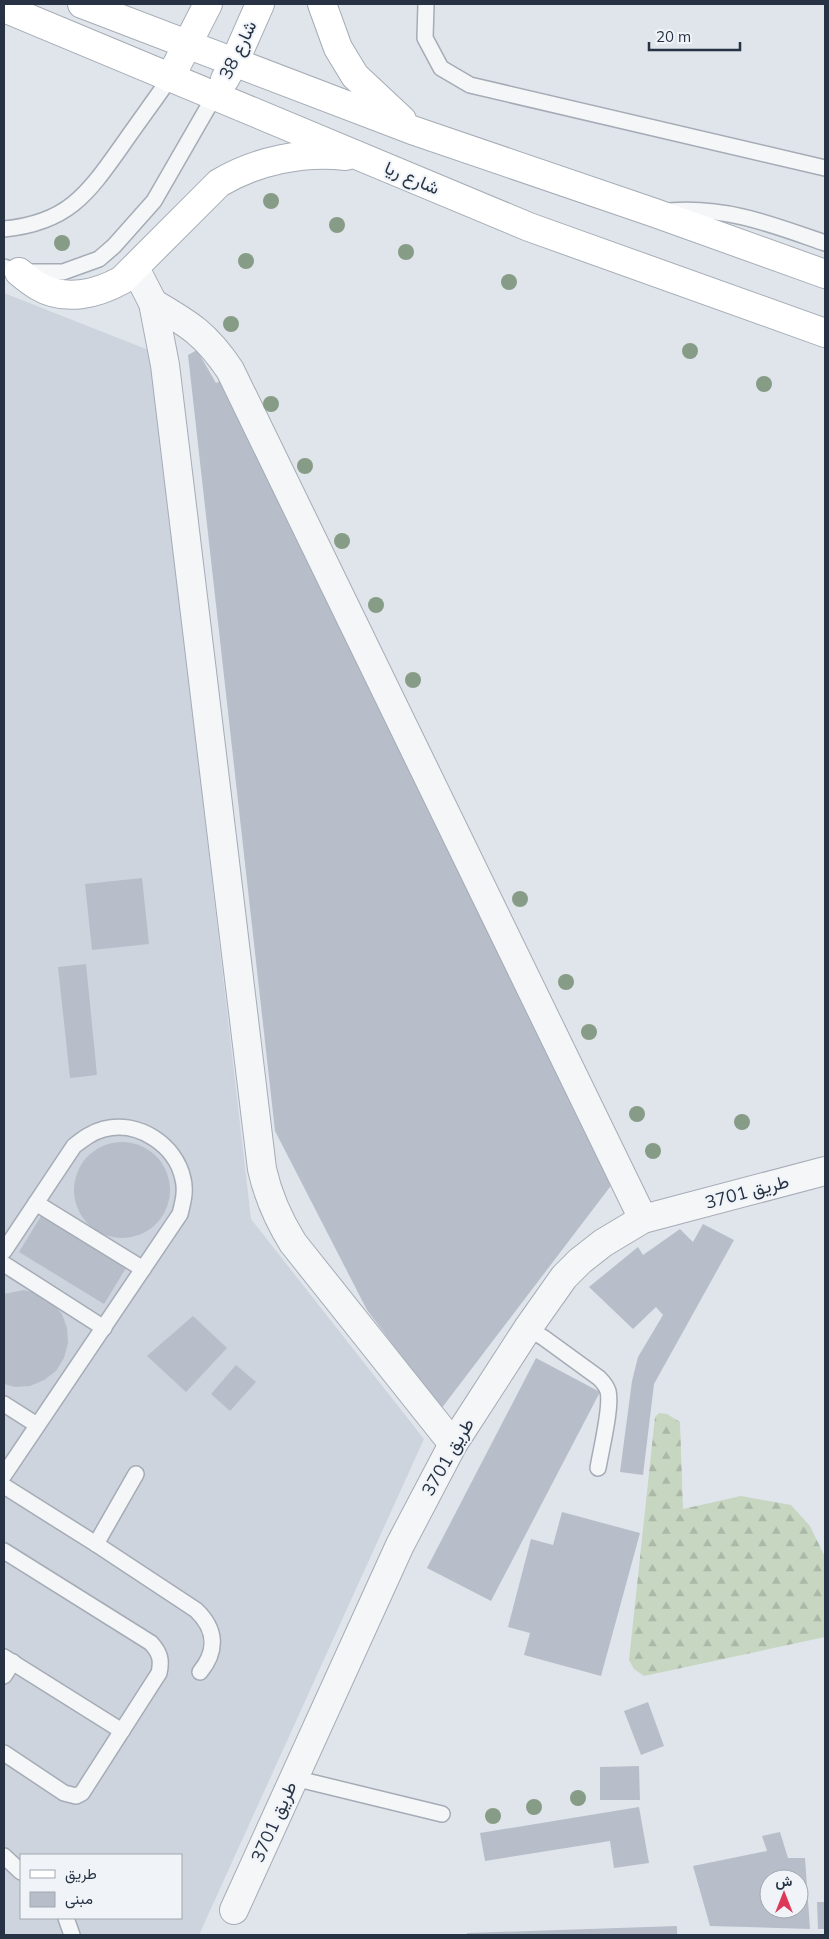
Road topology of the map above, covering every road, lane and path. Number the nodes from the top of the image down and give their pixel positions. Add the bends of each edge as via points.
1 (82, 4) edge
2 (208, 4) edge
3 (260, 4) edge
4 (322, 4) edge
5 (426, 4) edge
6 (4, 8) edge
7 (189, 43) junction
8 (234, 63) junction
9 (170, 78) junction
10 (215, 95) junction
11 (412, 130) junction
12 (366, 158) junction
13 (825, 168) edge
14 (655, 213) junction
15 (4, 229) edge
16 (825, 243) edge
17 (135, 268) junction
18 (11, 269) edge
19 (825, 274) edge
20 (153, 303) junction
21 (825, 333) edge
22 (825, 1171) edge
23 (36, 1203) junction
24 (642, 1219) junction
25 (4, 1251) edge
26 (4, 1264) edge
27 (143, 1269) junction
28 (104, 1328) junction
29 (528, 1328) junction
30 (4, 1404) edge
31 (38, 1426) junction
32 (453, 1444) junction
33 (598, 1468) dead end
34 (136, 1474) dead end
35 (4, 1475) edge
36 (4, 1486) edge
37 (96, 1544) junction
38 (4, 1551) edge
39 (8, 1659) edge
40 (200, 1672) dead end
41 (4, 1676) edge
42 (122, 1731) junction
43 (4, 1753) edge
44 (294, 1778) junction
45 (442, 1814) dead end
46 (4, 1856) edge
47 (20, 1871) edge
48 (234, 1910) dead end
49 (66, 1919) edge
50 (72, 1935) edge

1 - 7 main road
2 - 7 main road
3 - 8 main road, شارع 38
4 - 11 main road via 338,48 354,76
5 - 13 lane via 424,38 441,68 470,85
6 - 9 main road, شارع ريا
7 - 8 main road
7 - 9 main road
8 - 10 main road, شارع 38
8 - 11 main road
9 - 10 main road, شارع ريا
9 - 15 lane via 88,192 48,220
10 - 12 main road, شارع ريا
10 - 18 lane via 154,201 114,246 99,258 63,272
11 - 14 main road
12 - 17 main road via 338,155 282,159 237,172 219,183
12 - 21 main road, شارع ريا via 529,227
14 - 16 lane via 682,210 736,214
14 - 19 main road
17 - 18 main road via 108,288 68,295 38,286
17 - 20 street
20 - 24 street via 206,338 230,370
20 - 32 street via 165,365 266,1187 281,1224 293,1242
22 - 24 street, طريق 3701
23 - 25 lane
23 - 27 lane
23 - 27 lane via 74,1146 88,1136 104,1129 122,1127 139,1130 155,1138 178,1164 184,1197 180,1214
24 - 29 street, طريق 3701 via 580,1261 564,1277
26 - 28 lane
27 - 28 lane
28 - 31 lane
29 - 32 street, طريق 3701
29 - 33 lane via 599,1378 608,1390
30 - 31 lane
31 - 35 lane
32 - 44 street, طريق 3701 via 400,1545
34 - 37 lane
36 - 37 lane
37 - 40 lane via 205,1619 211,1630 212,1643 209,1659
38 - 42 lane via 157,1649 161,1657 159,1673
39 - 41 lane
39 - 42 lane
42 - 43 lane via 86,1788 76,1796 64,1793
44 - 45 lane
44 - 48 street, طريق 3701
46 - 47 lane
49 - 50 lane

